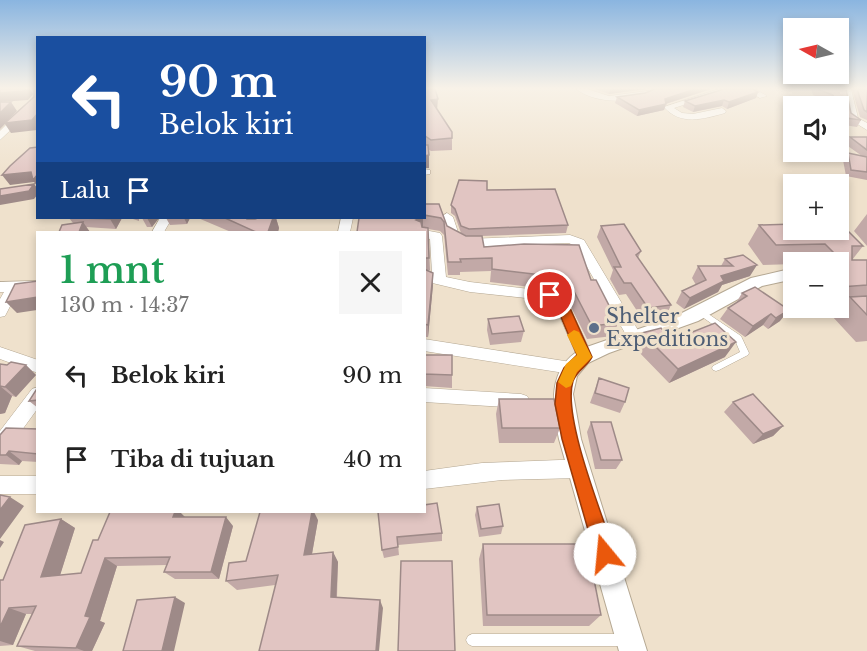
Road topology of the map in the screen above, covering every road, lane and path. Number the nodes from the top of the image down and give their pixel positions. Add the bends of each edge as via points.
1 (15, 119) edge
2 (0, 137) edge
3 (447, 217) dead end
4 (426, 234) edge
5 (783, 276) edge
6 (432, 277) edge
7 (7, 286) edge
8 (36, 286) edge
9 (859, 309) edge
10 (849, 310) edge
11 (0, 312) edge
12 (701, 312) junction
13 (634, 336) junction
14 (426, 345) edge
15 (0, 353) edge
16 (578, 362) junction
17 (36, 366) edge
18 (716, 368) dead end
19 (426, 394) edge
20 (36, 397) edge
21 (563, 404) junction
22 (0, 446) edge
23 (579, 469) junction
24 (426, 480) edge
25 (0, 485) edge
26 (36, 485) edge
27 (472, 640) dead end
28 (631, 646) edge

1 - 2 street
3 - 13 street via 454,237 466,243 570,238 580,243
4 - 6 street via 436,236
5 - 12 street via 756,282
6 - 16 street via 470,287 558,297
7 - 8 street
7 - 11 street
9 - 10 lane
12 - 13 street
12 - 18 lane via 738,338 745,353
13 - 16 street
14 - 16 street
15 - 17 street
16 - 21 street via 565,383
19 - 21 street
20 - 22 street
21 - 23 street
23 - 24 street via 451,474
23 - 28 street
25 - 26 street
27 - 28 lane

